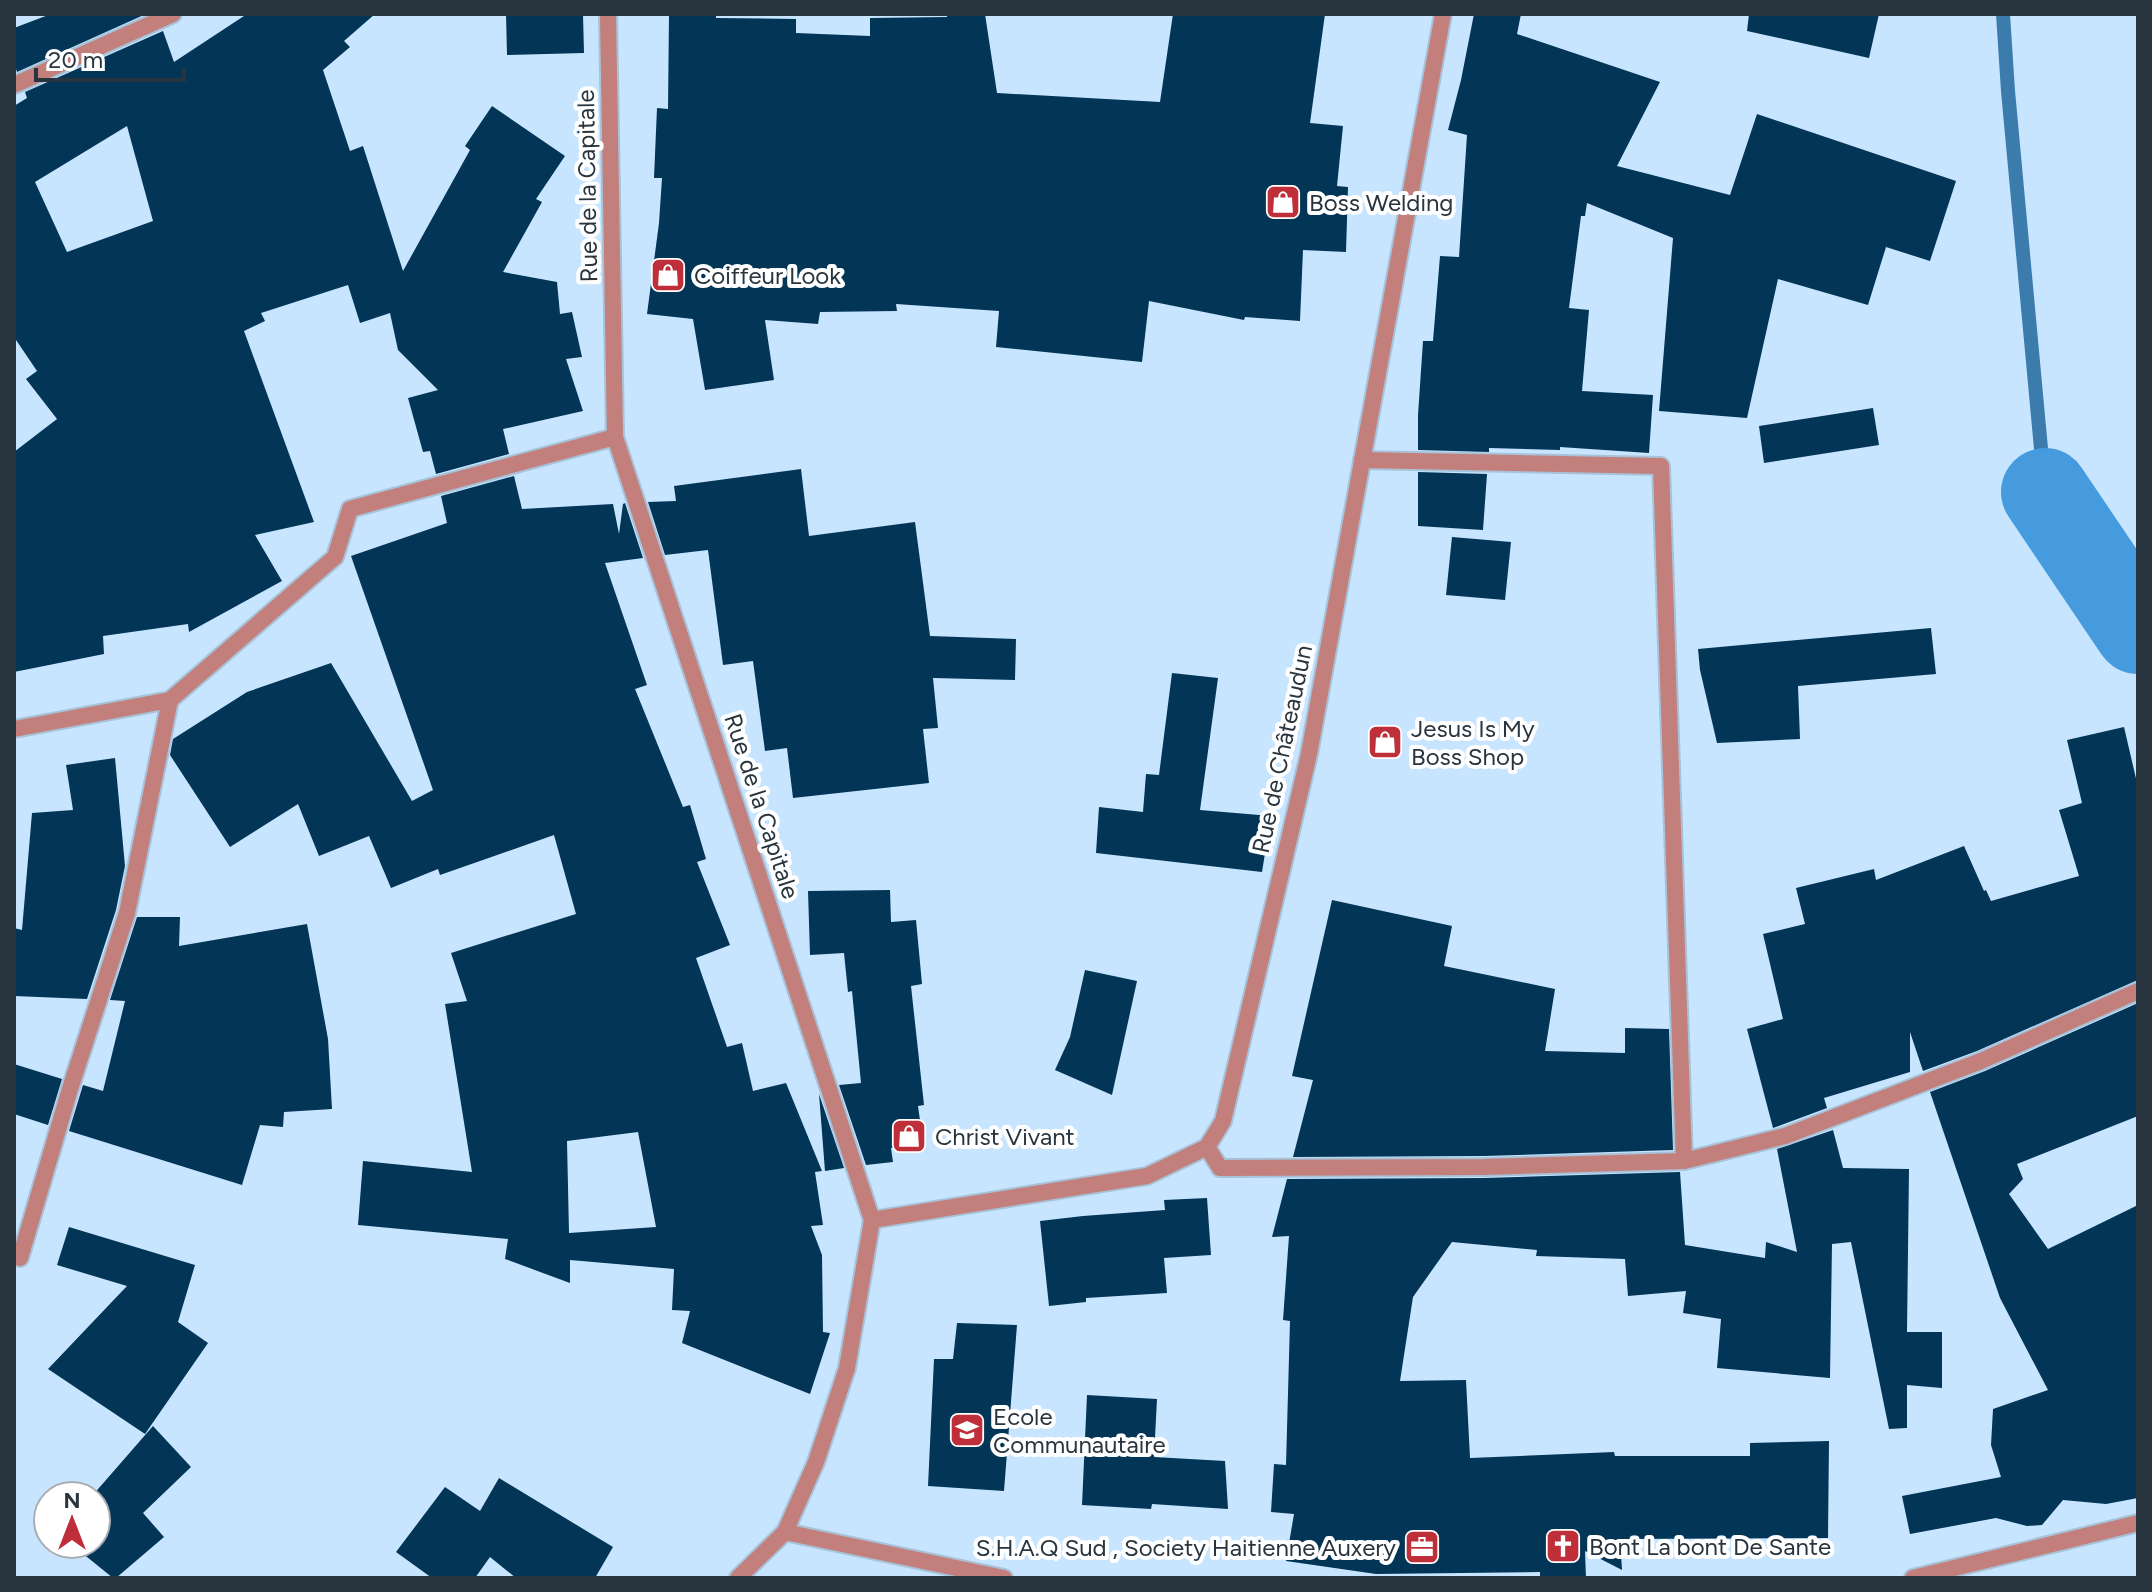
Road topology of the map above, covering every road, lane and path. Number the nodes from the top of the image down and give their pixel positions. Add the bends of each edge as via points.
1 (173, 14) edge
2 (608, 14) edge
3 (1443, 14) edge
4 (14, 85) edge
5 (615, 437) junction
6 (1362, 460) junction
7 (170, 700) junction
8 (14, 729) edge
9 (2138, 991) edge
10 (1207, 1147) junction
11 (1684, 1161) junction
12 (872, 1220) junction
13 (20, 1258) dead end
14 (2138, 1523) edge
15 (785, 1532) junction
16 (738, 1578) edge
17 (1004, 1578) edge
18 (1913, 1578) edge

1 - 4 street
2 - 5 street, Rue de la Capitale
3 - 6 street, Rue de Châteaudun
5 - 7 street via 350,509 335,557
5 - 12 street, Rue de la Capitale
6 - 10 street, Rue de Châteaudun via 1309,754 1223,1121
6 - 11 street via 1661,466
7 - 8 street
7 - 13 street via 127,913
9 - 11 street via 1981,1061 1785,1136
10 - 11 street via 1220,1168
10 - 12 street via 1147,1176
12 - 15 street, Rue de la Capitale via 847,1368 816,1462
14 - 18 street
15 - 16 street, Rue de la Capitale
15 - 17 street

